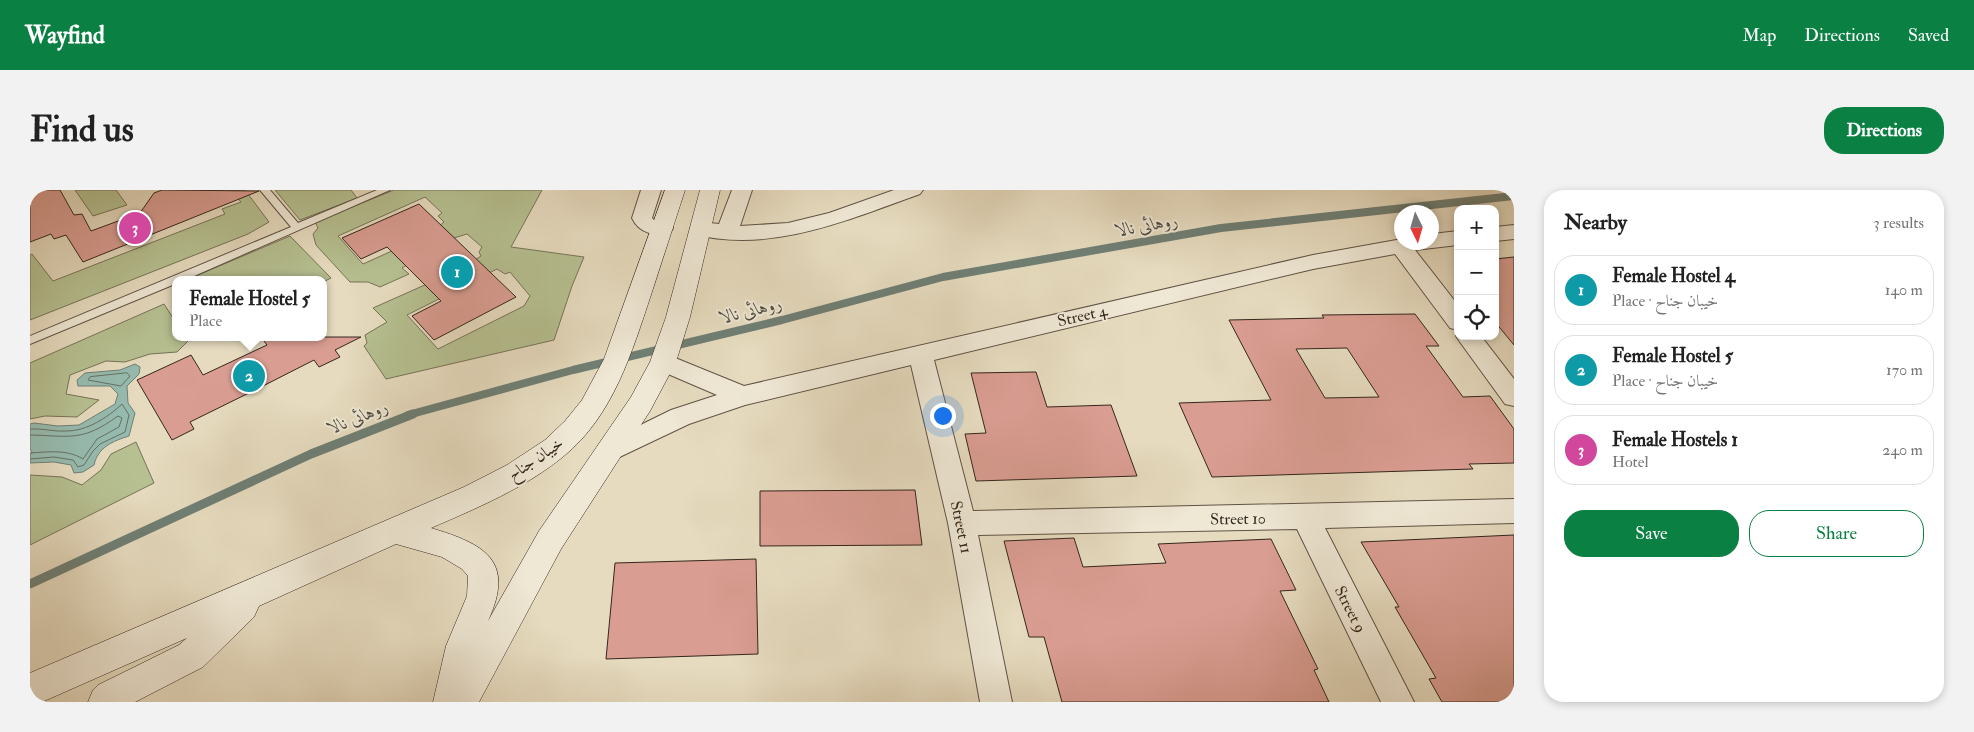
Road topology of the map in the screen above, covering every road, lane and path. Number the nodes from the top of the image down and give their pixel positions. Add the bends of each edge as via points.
1 (265, 190) edge
2 (385, 190) edge
3 (650, 190) edge
4 (675, 190) edge
5 (710, 190) edge
6 (742, 190) edge
7 (913, 190) edge
8 (296, 227) junction
9 (663, 228) junction
10 (700, 229) junction
11 (727, 232) junction
12 (1514, 232) edge
13 (1499, 234) edge
14 (1454, 238) edge
15 (1439, 240) edge
16 (1394, 248) edge
17 (1415, 250) edge
18 (184, 276) edge
19 (172, 281) edge
20 (1454, 315) edge
21 (30, 340) edge
22 (1471, 340) edge
23 (921, 354) junction
24 (664, 359) junction
25 (1511, 390) edge
26 (743, 396) junction
27 (609, 452) junction
28 (1514, 511) edge
29 (1305, 517) junction
30 (962, 523) junction
31 (395, 531) junction
32 (256, 594) junction
33 (30, 690) edge
34 (105, 702) edge
35 (450, 702) edge
36 (461, 702) edge
37 (996, 702) edge
38 (1398, 702) edge

1 - 8 lane
2 - 8 lane
3 - 9 street via 642,218 649,226
4 - 9 main road, خیبان جناح
5 - 10 main road
6 - 11 street
7 - 11 street via 788,230
8 - 18 lane
9 - 31 main road, خیبان جناح via 607,382 590,411 572,432 520,472
10 - 11 street
10 - 24 main road
12 - 13 street
14 - 15 street
16 - 23 street, Street 4 via 1313,262
17 - 20 street
19 - 21 lane
22 - 25 street
23 - 26 street, Street 4
23 - 30 street, Street 11
24 - 26 street
24 - 27 main road via 641,404
26 - 27 street, Street 4 via 680,417
27 - 36 main road via 550,540
28 - 29 street, Street 10
29 - 30 street, Street 10
29 - 38 street, Street 9
30 - 37 street, Street 11
31 - 32 main road, خیبان جناح
31 - 35 main road via 469,556 479,565 484,580 463,643
32 - 33 main road, خیبان جناح
32 - 34 main road via 191,656

